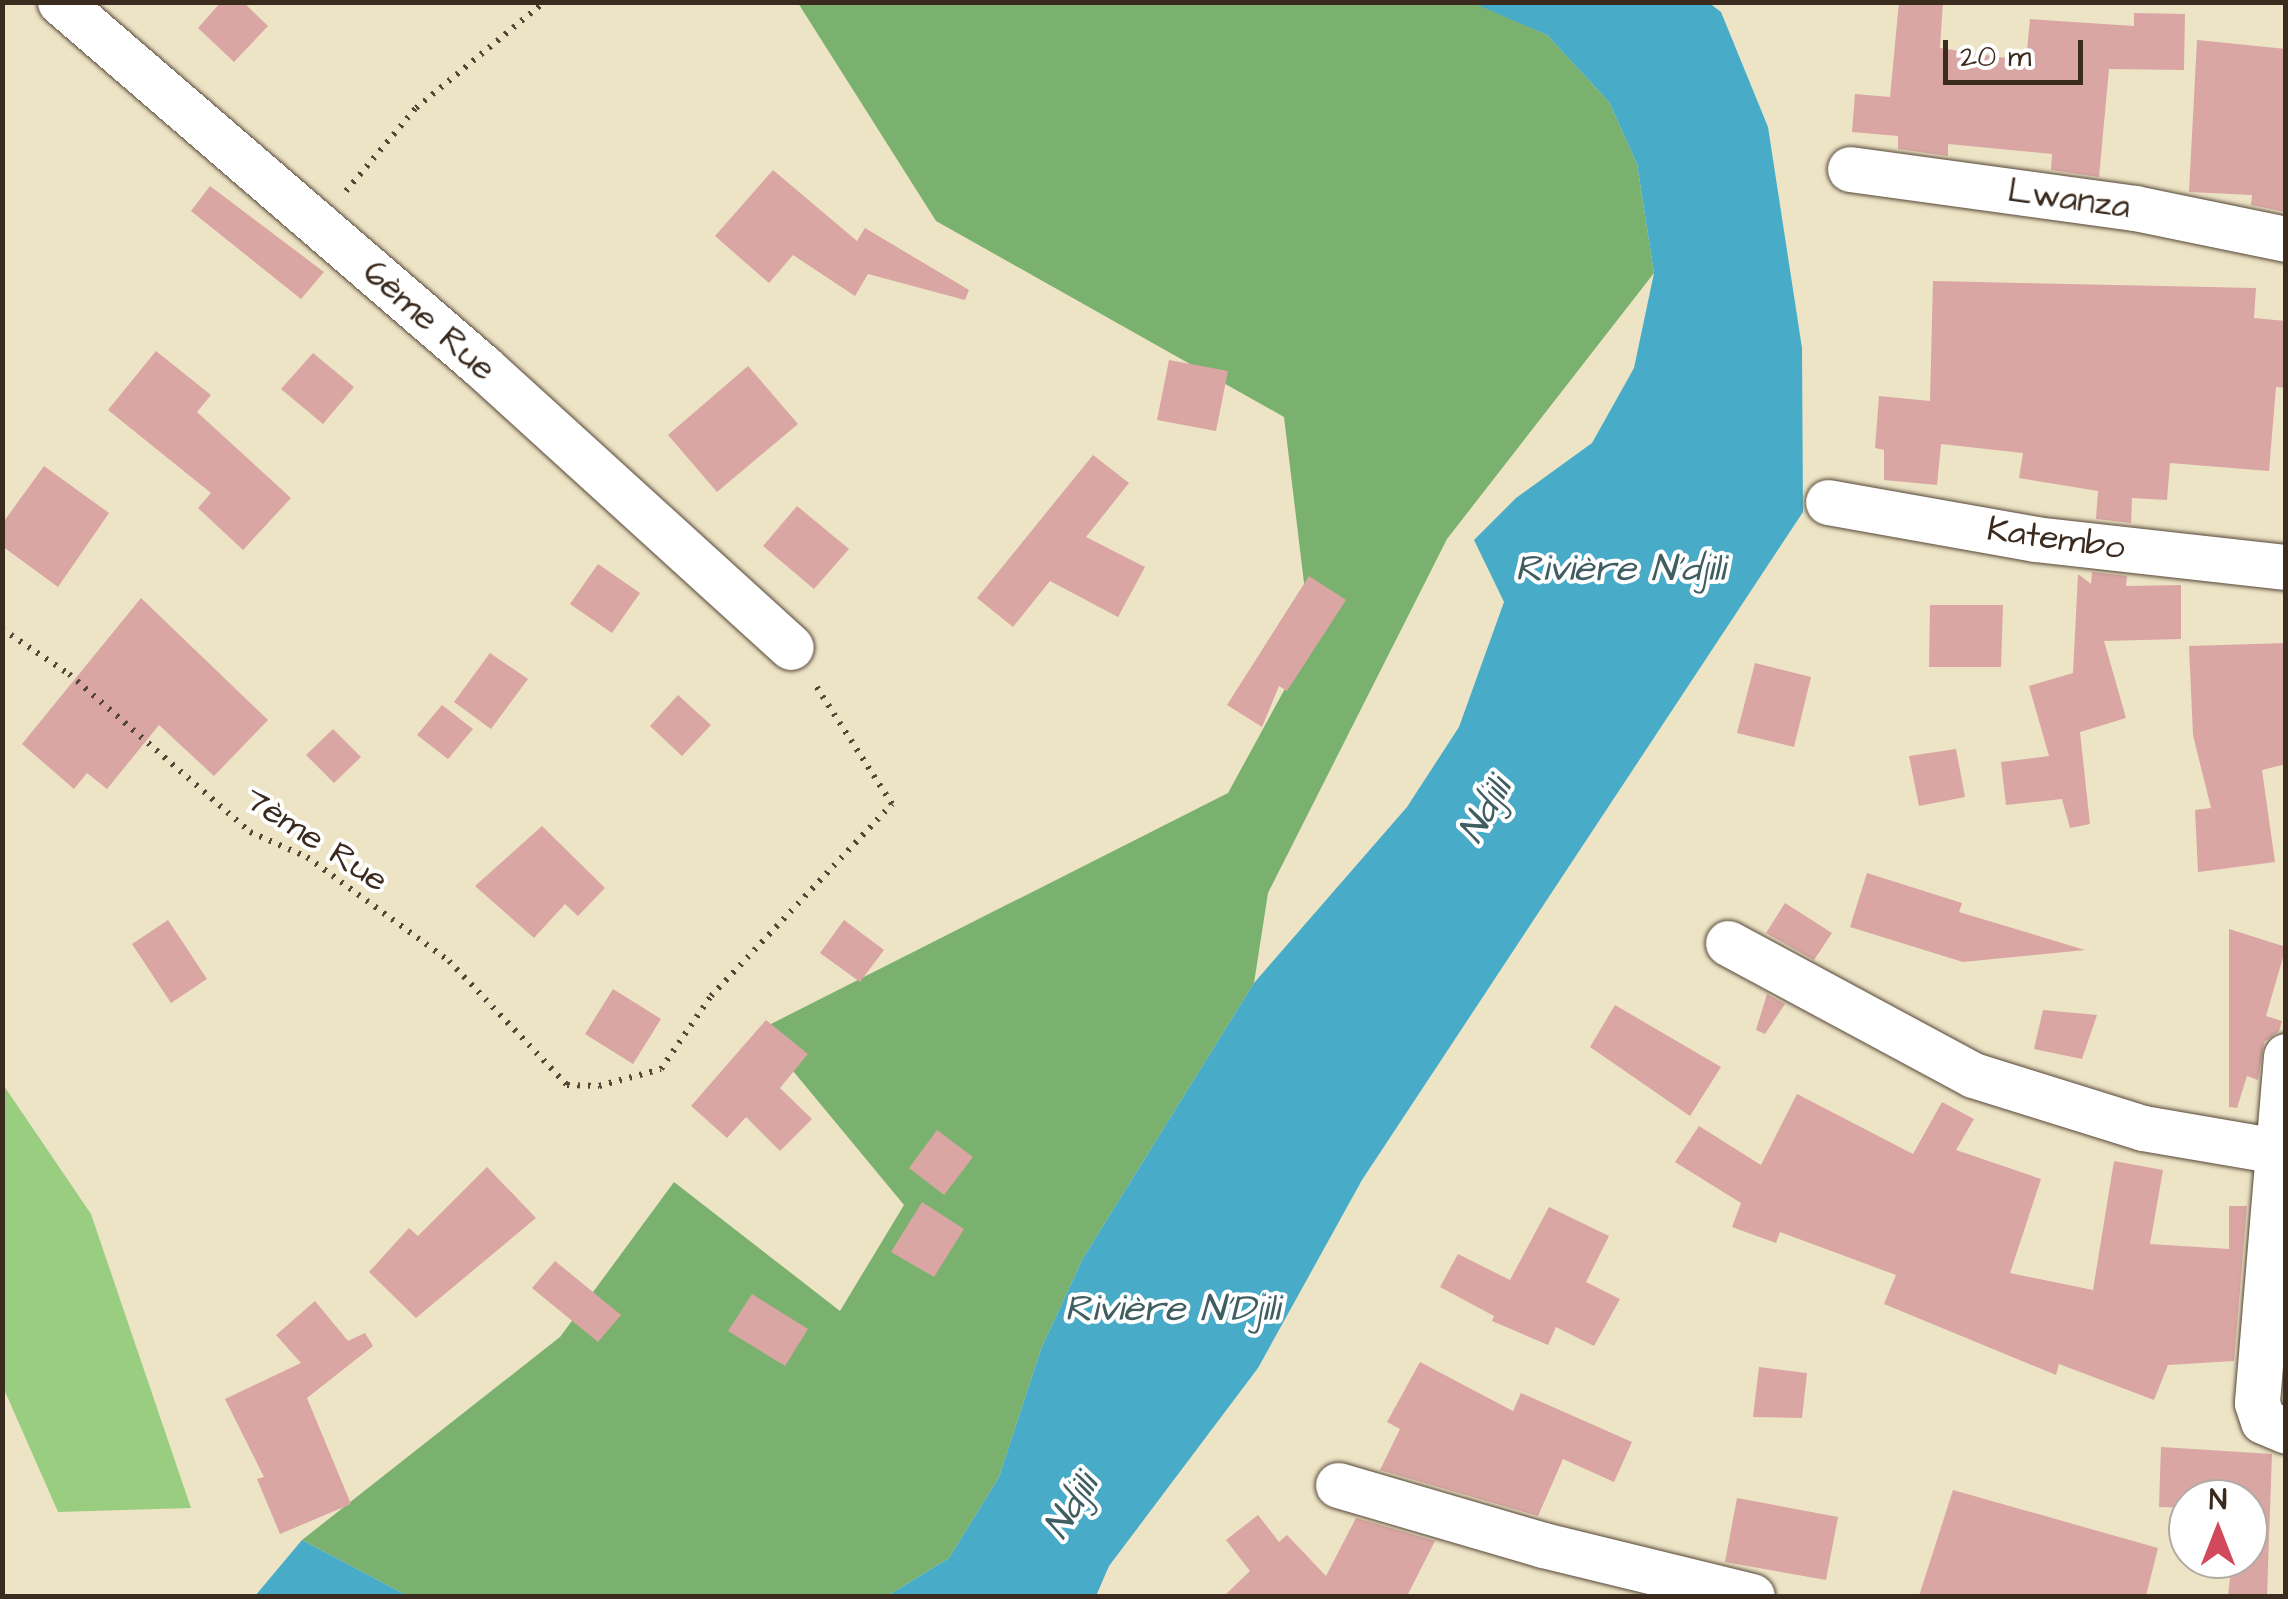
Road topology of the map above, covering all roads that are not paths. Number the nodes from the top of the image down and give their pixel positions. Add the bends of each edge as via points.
1 (60, 2) edge
2 (1850, 169) dead end
3 (2286, 239) edge
4 (1828, 502) dead end
5 (2286, 567) edge
6 (791, 647) dead end
7 (1728, 943) dead end
8 (2286, 1056) edge
9 (2278, 1151) junction
10 (2286, 1431) edge
11 (1338, 1485) dead end
12 (1752, 1596) edge

1 - 6 street, 6ème Rue via 484,367
2 - 3 street, Lwanza via 2136,208
4 - 5 street, Katembo via 2035,539
7 - 9 street via 1973,1074 2143,1128
8 - 9 street
9 - 10 street via 2258,1403 2263,1422
11 - 12 street via 1542,1545

